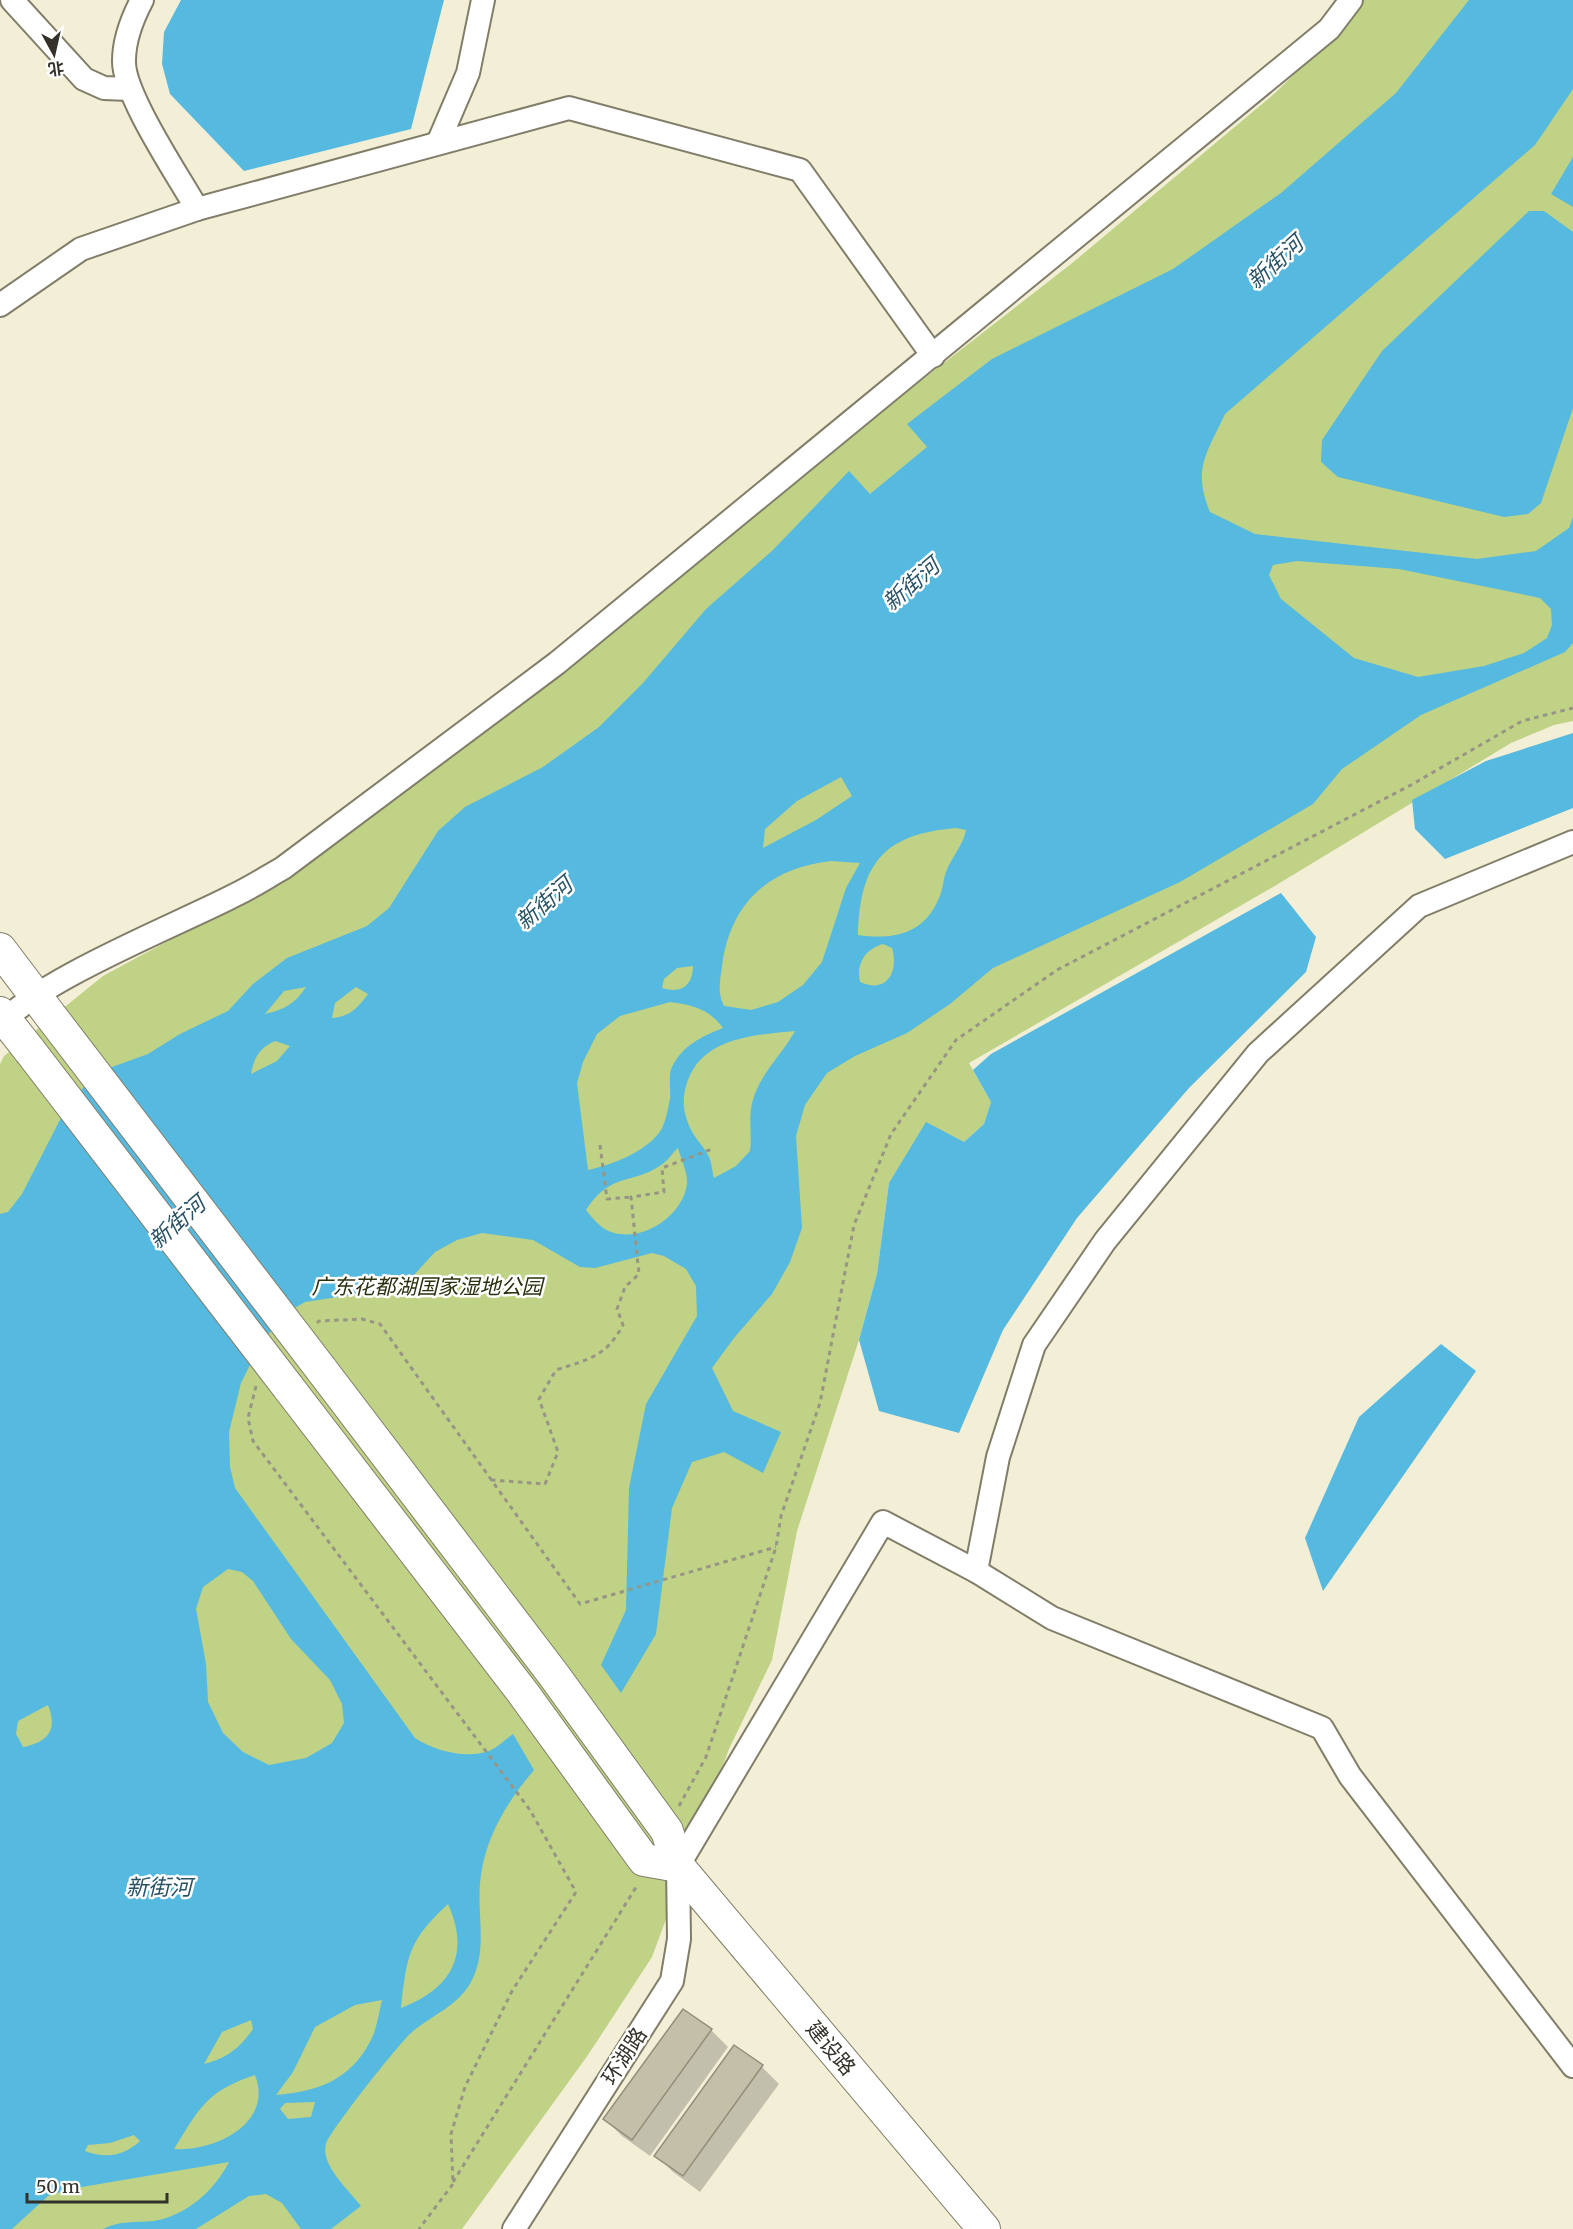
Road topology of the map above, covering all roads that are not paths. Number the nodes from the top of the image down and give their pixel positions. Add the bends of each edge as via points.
1 (12, 0) edge
2 (142, 0) edge
3 (483, 0) edge
4 (1351, 0) edge
5 (129, 89) junction
6 (438, 143) junction
7 (197, 208) junction
8 (0, 305) edge
9 (933, 356) junction
10 (1573, 842) edge
11 (0, 949) edge
12 (43, 1005) junction
13 (2, 1020) edge
14 (976, 1571) junction
15 (678, 1866) junction
16 (1573, 2066) edge
17 (514, 2229) edge
18 (984, 2229) edge

1 - 5 street via 84,79 104,88
2 - 5 street via 127,36 124,63
3 - 6 street via 468,73
4 - 9 street via 1329,28
5 - 7 street
6 - 7 street
6 - 9 street via 570,108 800,170
7 - 8 street via 81,249
9 - 12 street via 557,663 309,851 235,896 164,928
10 - 14 street via 1419,906 1258,1053 1105,1241 1034,1345 998,1457
11 - 12 main road
12 - 13 street
12 - 15 main road, bridge via 553,1674 668,1833
13 - 15 main road, bridge via 30,1051 523,1694 644,1860
14 - 15 street via 883,1522
14 - 16 street via 1052,1618 1322,1728 1350,1776
15 - 17 street, 环湖路 via 680,1939 672,1981
15 - 18 main road, 建设路

